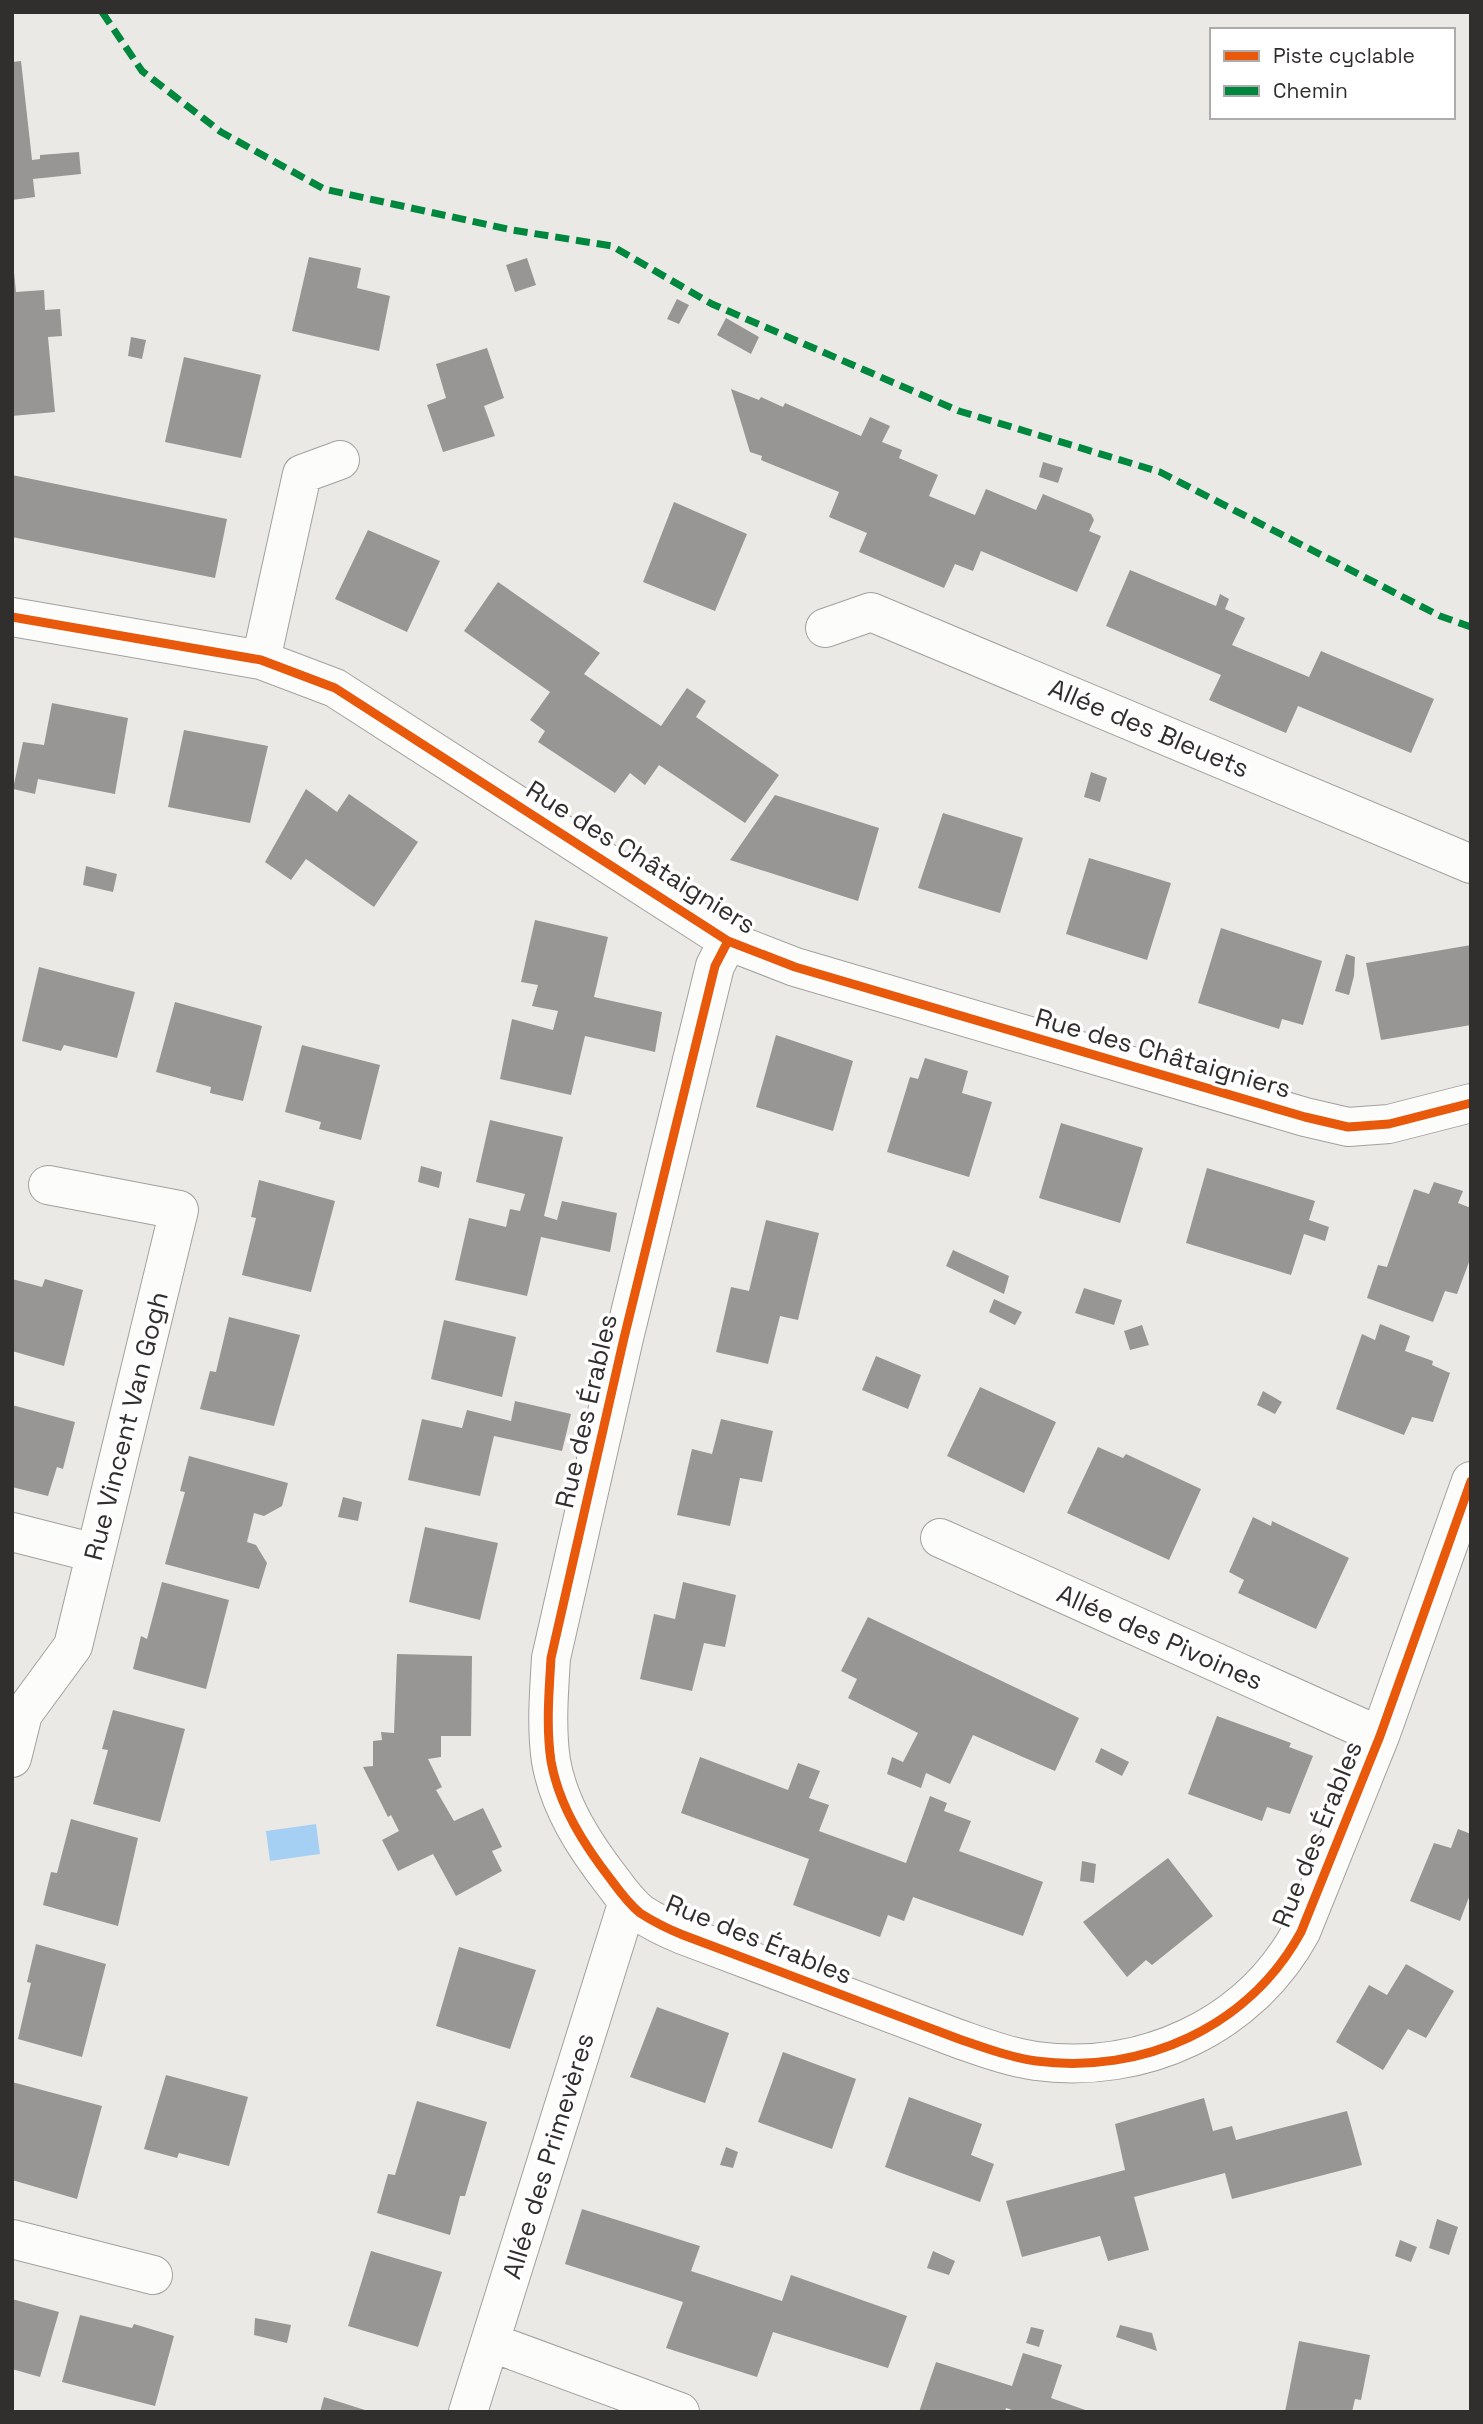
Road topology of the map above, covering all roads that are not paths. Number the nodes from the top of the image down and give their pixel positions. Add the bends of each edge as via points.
1 (340, 460) dead end
2 (12, 617) edge
3 (825, 628) dead end
4 (261, 660) junction
5 (1471, 864) edge
6 (728, 941) junction
7 (1471, 1103) edge
8 (48, 1185) dead end
9 (1471, 1481) edge
10 (12, 1532) edge
11 (940, 1538) dead end
12 (95, 1553) junction
13 (1380, 1736) junction
14 (12, 1758) edge
15 (628, 1901) junction
16 (12, 2239) edge
17 (153, 2276) dead end
18 (490, 2342) junction
19 (468, 2412) edge
20 (680, 2412) edge

1 - 4 street via 302,474
2 - 4 street, Rue des Châtaigniers
3 - 5 street, Allée des Bleuets via 871,612
4 - 6 street, Rue des Châtaigniers via 335,688
6 - 7 street, Rue des Châtaigniers via 808,971 1326,1122 1389,1124
6 - 15 street, Rue des Érables via 715,966 551,1658 551,1761 561,1796 594,1858
8 - 12 street, Rue Vincent Van Gogh via 179,1210
9 - 13 street, Rue des Érables
10 - 12 street
11 - 13 street, Allée des Pivoines
12 - 14 street, Rue Vincent Van Gogh via 72,1646 23,1714
13 - 15 street, Rue des Érables via 1292,1949 1255,1994 1233,2012 1186,2040 1134,2058 1082,2064 1005,2055 683,1935 661,1926
15 - 18 street, Allée des Primevères
16 - 17 street
18 - 19 street, Allée des Primevères
18 - 20 street

